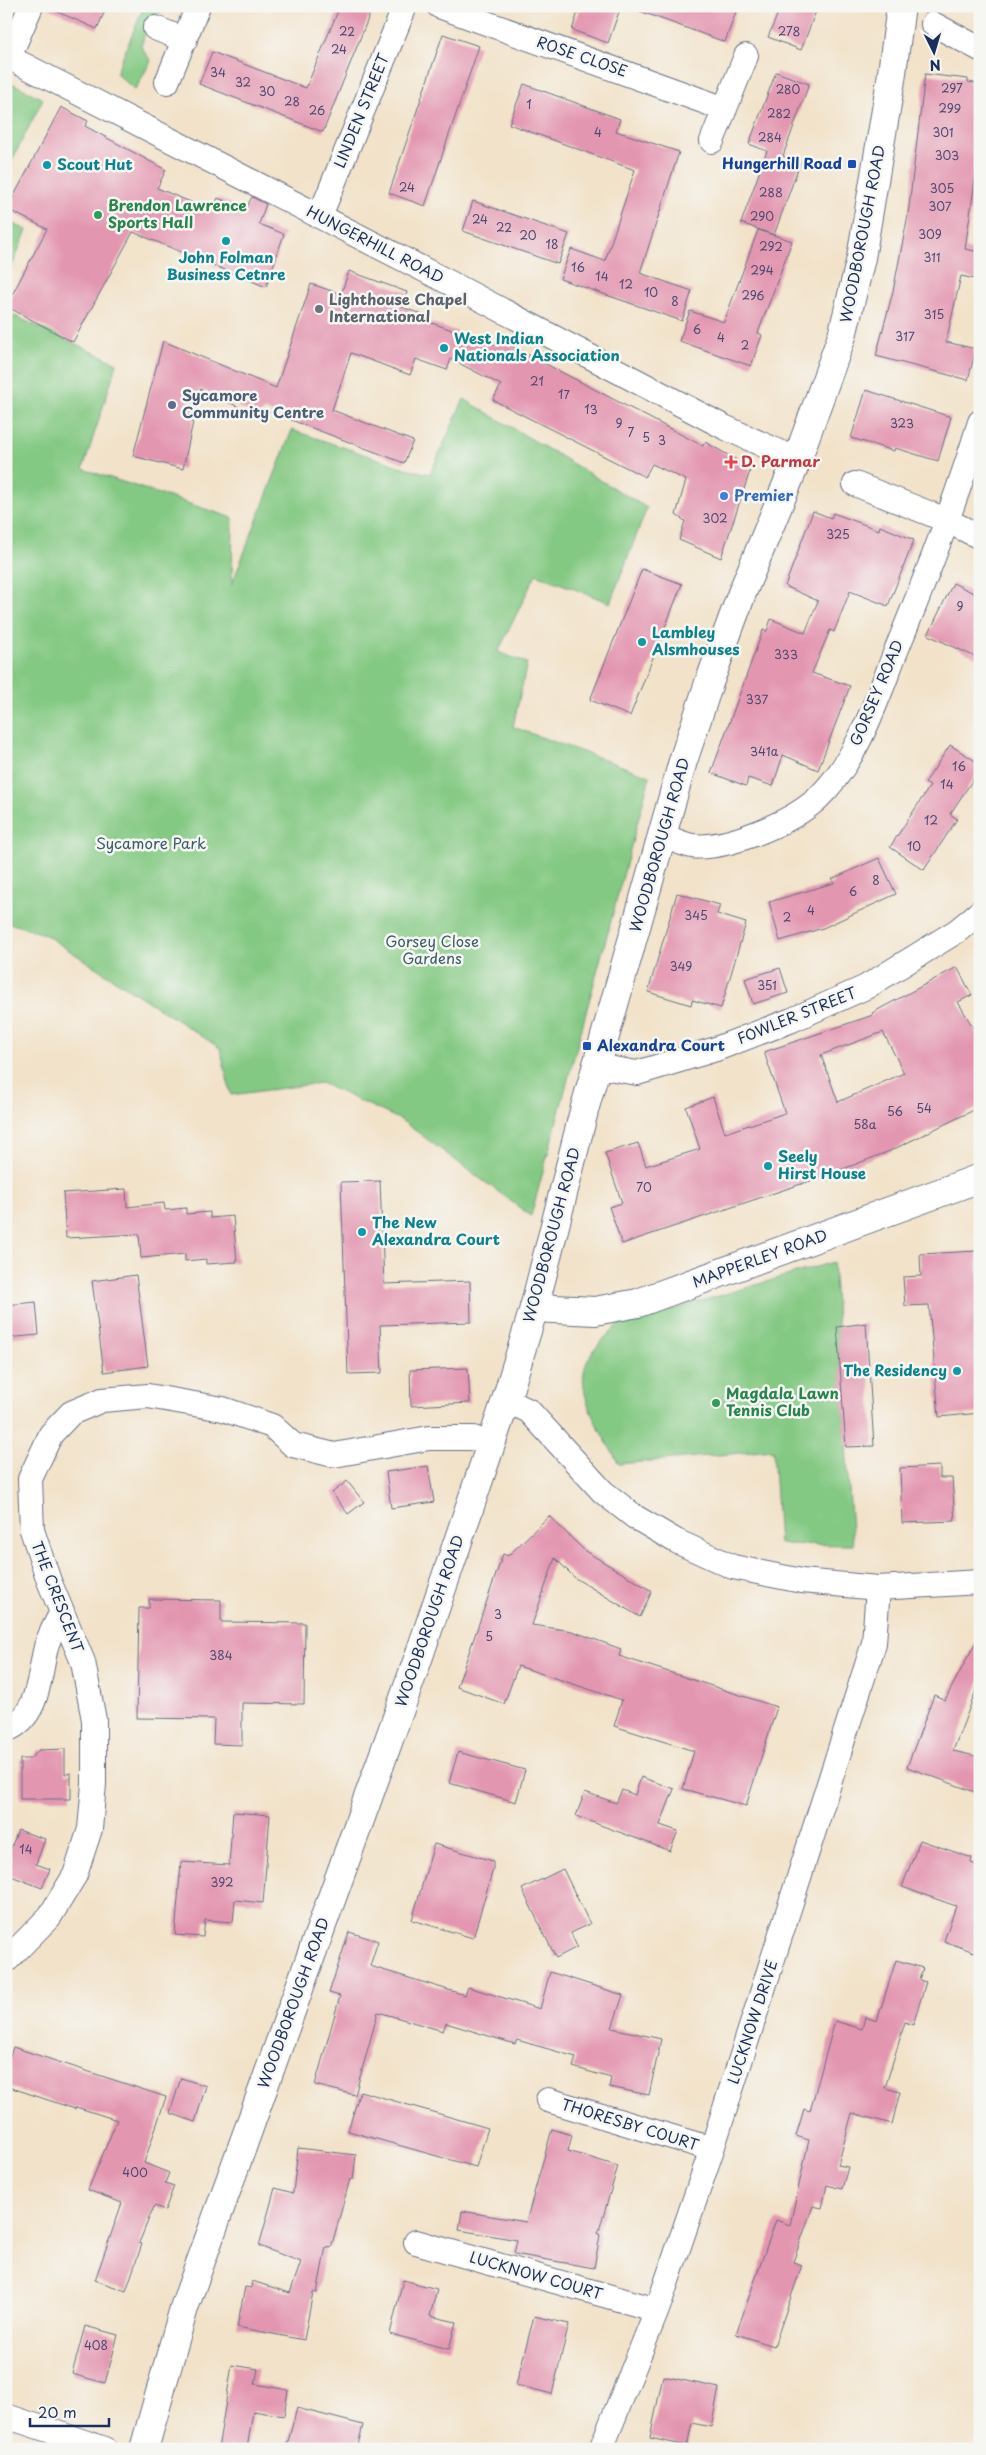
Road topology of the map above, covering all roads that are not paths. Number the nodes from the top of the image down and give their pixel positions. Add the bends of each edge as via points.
1 (31, 6) edge
2 (198, 6) edge
3 (405, 6) edge
4 (439, 6) edge
5 (901, 6) edge
6 (933, 24) dead end
7 (155, 28) dead end
8 (185, 40) junction
9 (980, 48) edge
10 (8, 56) edge
11 (746, 56) dead end
12 (167, 82) dead end
13 (725, 109) junction
14 (712, 141) dead end
15 (320, 216) junction
16 (980, 422) edge
17 (797, 460) junction
18 (855, 484) dead end
19 (946, 520) junction
20 (980, 537) edge
21 (663, 836) junction
22 (980, 912) edge
23 (597, 1066) junction
24 (980, 1178) edge
25 (534, 1308) junction
26 (506, 1400) junction
27 (490, 1445) junction
28 (980, 1582) edge
29 (878, 1588) junction
30 (62, 1612) junction
31 (6, 1730) edge
32 (6, 1961) edge
33 (548, 2100) dead end
34 (712, 2149) junction
35 (416, 2242) dead end
36 (657, 2310) junction
37 (6, 2416) edge
38 (105, 2449) edge
39 (144, 2449) edge
40 (601, 2449) edge

1 - 10 street
2 - 8 street
3 - 15 street, LINDEN STREET
4 - 13 street, ROSE CLOSE
5 - 17 main road, WOODBOROUGH ROAD via 861,258 842,336
6 - 9 street
7 - 8 street
8 - 12 street
10 - 15 street, HUNGERHILL ROAD
11 - 13 street
13 - 14 street
15 - 17 street, HUNGERHILL ROAD via 724,427
16 - 19 street, GORSEY ROAD
17 - 21 main road, WOODBOROUGH ROAD via 709,683
18 - 19 street
19 - 20 street
19 - 21 street, GORSEY ROAD via 864,730 847,760 816,799 793,816 726,843 692,846
21 - 23 main road, WOODBOROUGH ROAD
22 - 23 street, FOWLER STREET via 958,931 866,987 792,1020 716,1049 636,1073
23 - 25 main road, WOODBOROUGH ROAD
24 - 25 main road, MAPPERLEY ROAD via 638,1303 595,1310
25 - 26 main road, WOODBOROUGH ROAD
26 - 27 main road, WOODBOROUGH ROAD
26 - 29 street via 529,1411 603,1492 635,1517 676,1540 733,1567 802,1581
27 - 30 street, THE CRESCENT via 474,1438 429,1438 334,1455 293,1445 272,1426 223,1409 148,1396 102,1400 71,1413 51,1434 30,1479 32,1530
27 - 39 main road, WOODBOROUGH ROAD via 418,1660 184,2308
28 - 29 street
29 - 34 street, LUCKNOW DRIVE via 874,1643
30 - 31 street via 46,1644 36,1695 28,1712 13,1728
30 - 32 street, THE CRESCENT via 83,1662 94,1720 90,1829 74,1875 50,1916
33 - 34 street, THORESBY COURT
34 - 36 street, LUCKNOW DRIVE
35 - 36 street, LUCKNOW COURT
36 - 40 street, LUCKNOW DRIVE
37 - 38 street

